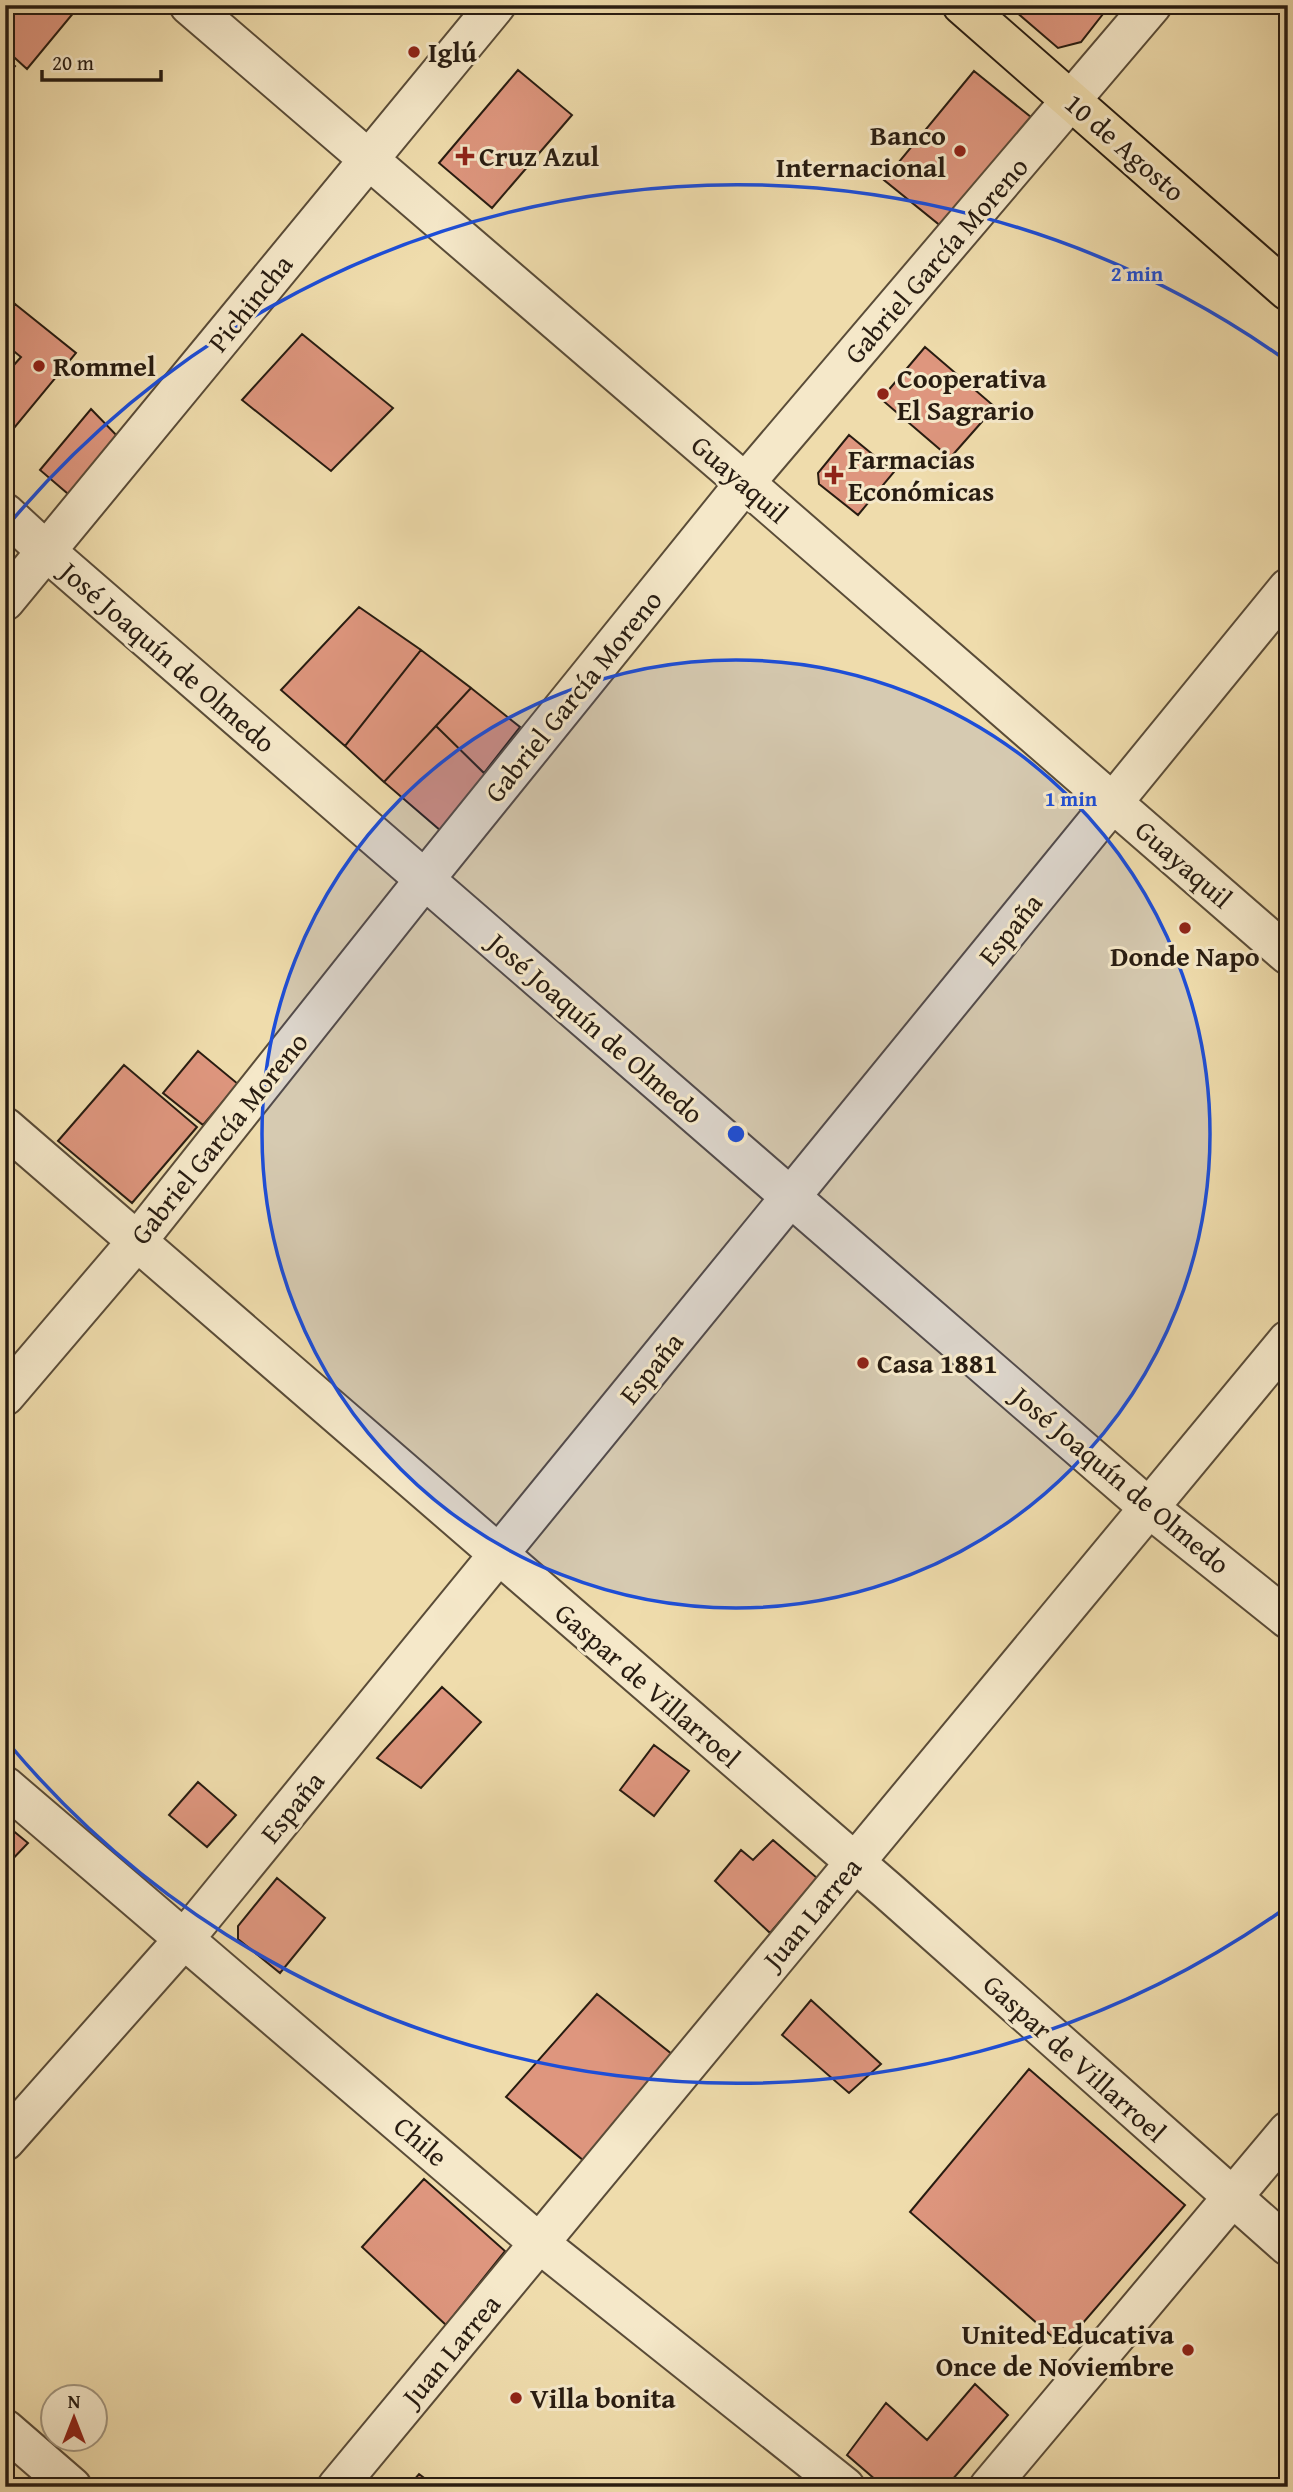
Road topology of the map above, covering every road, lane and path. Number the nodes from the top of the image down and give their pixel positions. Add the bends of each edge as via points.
1 (190, 5) edge
2 (496, 5) edge
3 (962, 5) edge
4 (1152, 5) edge
5 (1073, 100) junction
6 (368, 160) junction
7 (1288, 291) edge
8 (745, 483) junction
9 (5, 513) edge
10 (46, 551) junction
11 (1288, 588) edge
12 (5, 601) edge
13 (1114, 803) junction
14 (425, 879) junction
15 (1288, 955) edge
16 (5, 1127) edge
17 (790, 1196) junction
18 (138, 1240) junction
19 (1288, 1340) edge
20 (5, 1395) edge
21 (1149, 1507) junction
22 (499, 1556) junction
23 (1288, 1619) edge
24 (5, 1786) edge
25 (854, 1863) junction
26 (185, 1938) junction
27 (1288, 2131) edge
28 (5, 2141) edge
29 (1232, 2198) junction
30 (539, 2243) junction
31 (1288, 2246) edge
32 (5, 2429) edge
33 (72, 2487) edge
34 (337, 2487) edge
35 (845, 2487) edge
36 (989, 2487) edge

1 - 6 street, Guayaquil
2 - 6 street, Pichincha
3 - 5 main road, 10 de Agosto
4 - 5 street, Gabriel García Moreno
5 - 7 main road, 10 de Agosto
5 - 8 street, Gabriel García Moreno
6 - 8 street, Guayaquil
6 - 10 street, Pichincha
8 - 13 street, Guayaquil
8 - 14 street, Gabriel García Moreno
9 - 10 street, José Joaquín de Olmedo
10 - 12 street, Pichincha
10 - 14 street, José Joaquín de Olmedo
11 - 13 street, España
13 - 15 street, Guayaquil
13 - 17 street, España
14 - 17 street, José Joaquín de Olmedo
14 - 18 street, Gabriel García Moreno
16 - 18 street, Gaspar de Villarroel
17 - 21 street, José Joaquín de Olmedo
17 - 22 street, España
18 - 20 street, Gabriel García Moreno
18 - 22 street, Gaspar de Villarroel
19 - 21 street, Juan Larrea
21 - 23 street, José Joaquín de Olmedo
21 - 25 street, Juan Larrea
22 - 25 street, Gaspar de Villarroel
22 - 26 street, España
24 - 26 street, Chile
25 - 29 street, Gaspar de Villarroel
25 - 30 street, Juan Larrea
26 - 28 street, España
26 - 30 street, Chile
27 - 29 street
29 - 31 street, Gaspar de Villarroel
29 - 36 street
30 - 34 street, Juan Larrea
30 - 35 street, Chile
32 - 33 street

